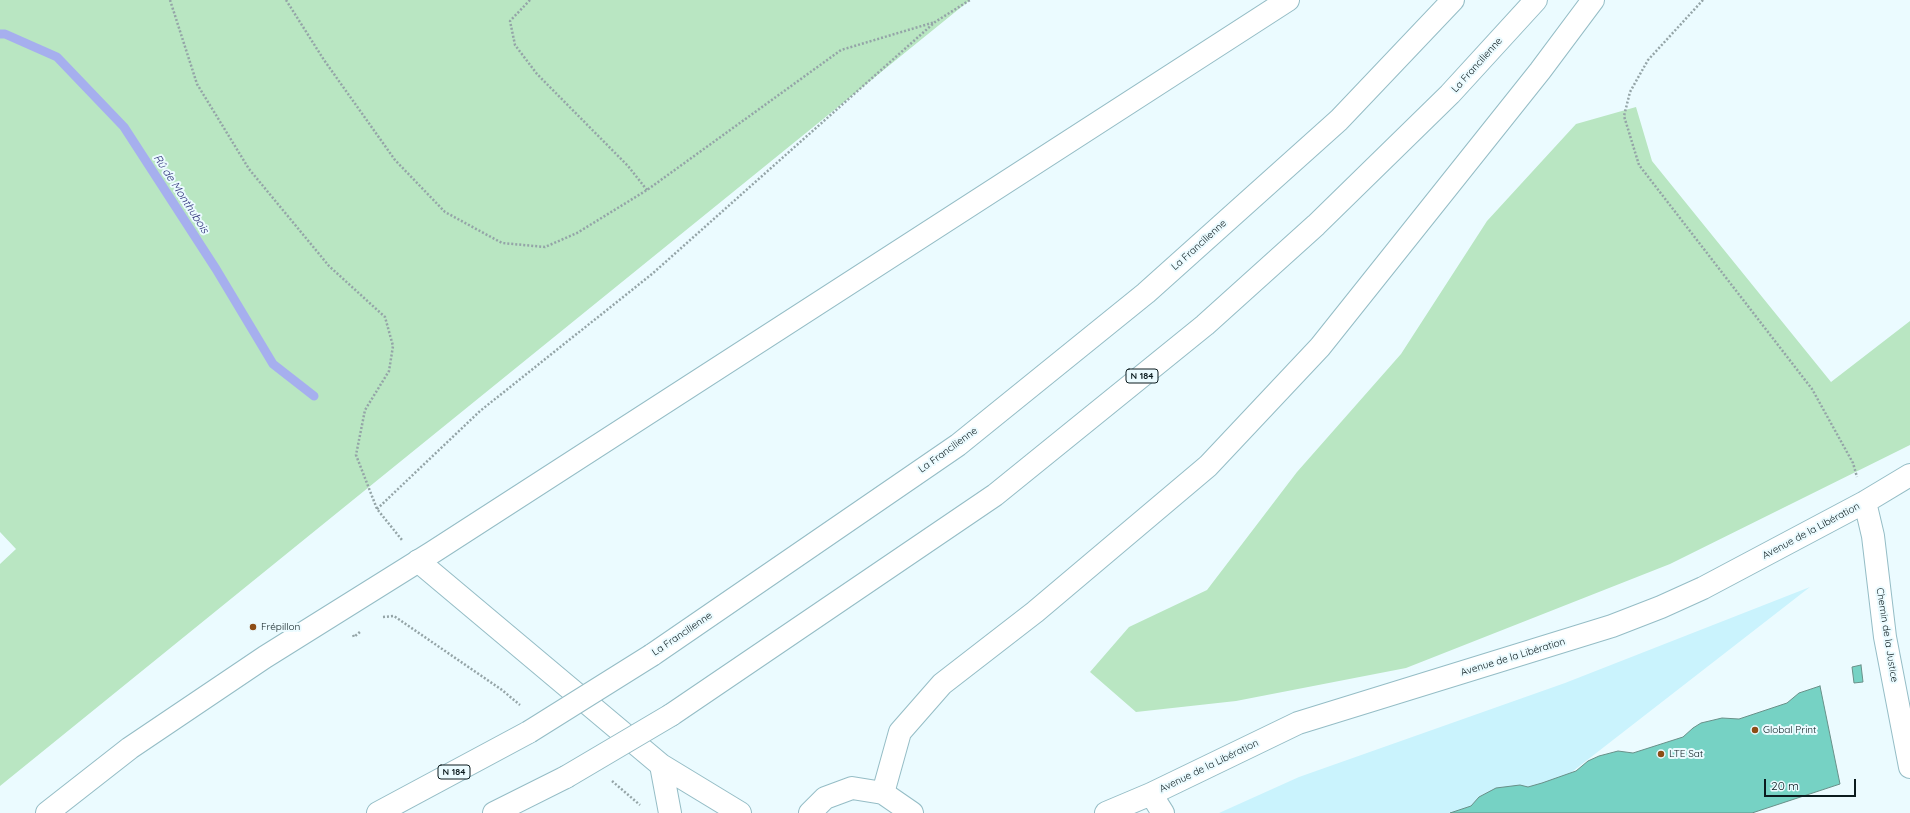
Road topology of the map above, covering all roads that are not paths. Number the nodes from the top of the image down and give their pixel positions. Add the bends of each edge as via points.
1 (1288, 0) edge
2 (1453, 0) edge
3 (1536, 0) edge
4 (1593, 0) edge
5 (1903, 479) edge
6 (1865, 502) junction
7 (418, 561) junction
8 (661, 765) junction
9 (1910, 768) edge
10 (883, 793) junction
11 (1151, 794) junction
12 (1114, 811) edge
13 (47, 813) edge
14 (378, 813) edge
15 (494, 813) edge
16 (670, 813) edge
17 (740, 813) edge
18 (810, 813) edge
19 (912, 813) edge
20 (1163, 813) edge

1 - 7 main road
2 - 14 main road, La Francilienne / N 184, bridge via 1339,120 1146,293 958,445 652,655 529,732
3 - 15 main road, La Francilienne / N 184, bridge via 1450,94 1316,225 1205,325 995,495 671,715 566,777
4 - 10 main road via 1540,71 1320,347 1208,466 1035,612 942,684 900,732
5 - 6 main road, Avenue de la Libération
6 - 9 main road, Chemin de la Justice via 1873,536 1885,637
6 - 11 main road, Avenue de la Libération via 1703,588 1661,607 1612,626 1298,723
7 - 8 main road
7 - 13 main road via 265,657 130,748
8 - 16 main road
8 - 17 main road
10 - 18 main road via 852,788 825,798
10 - 19 main road
11 - 12 main road, Avenue de la Libération
11 - 20 main road

